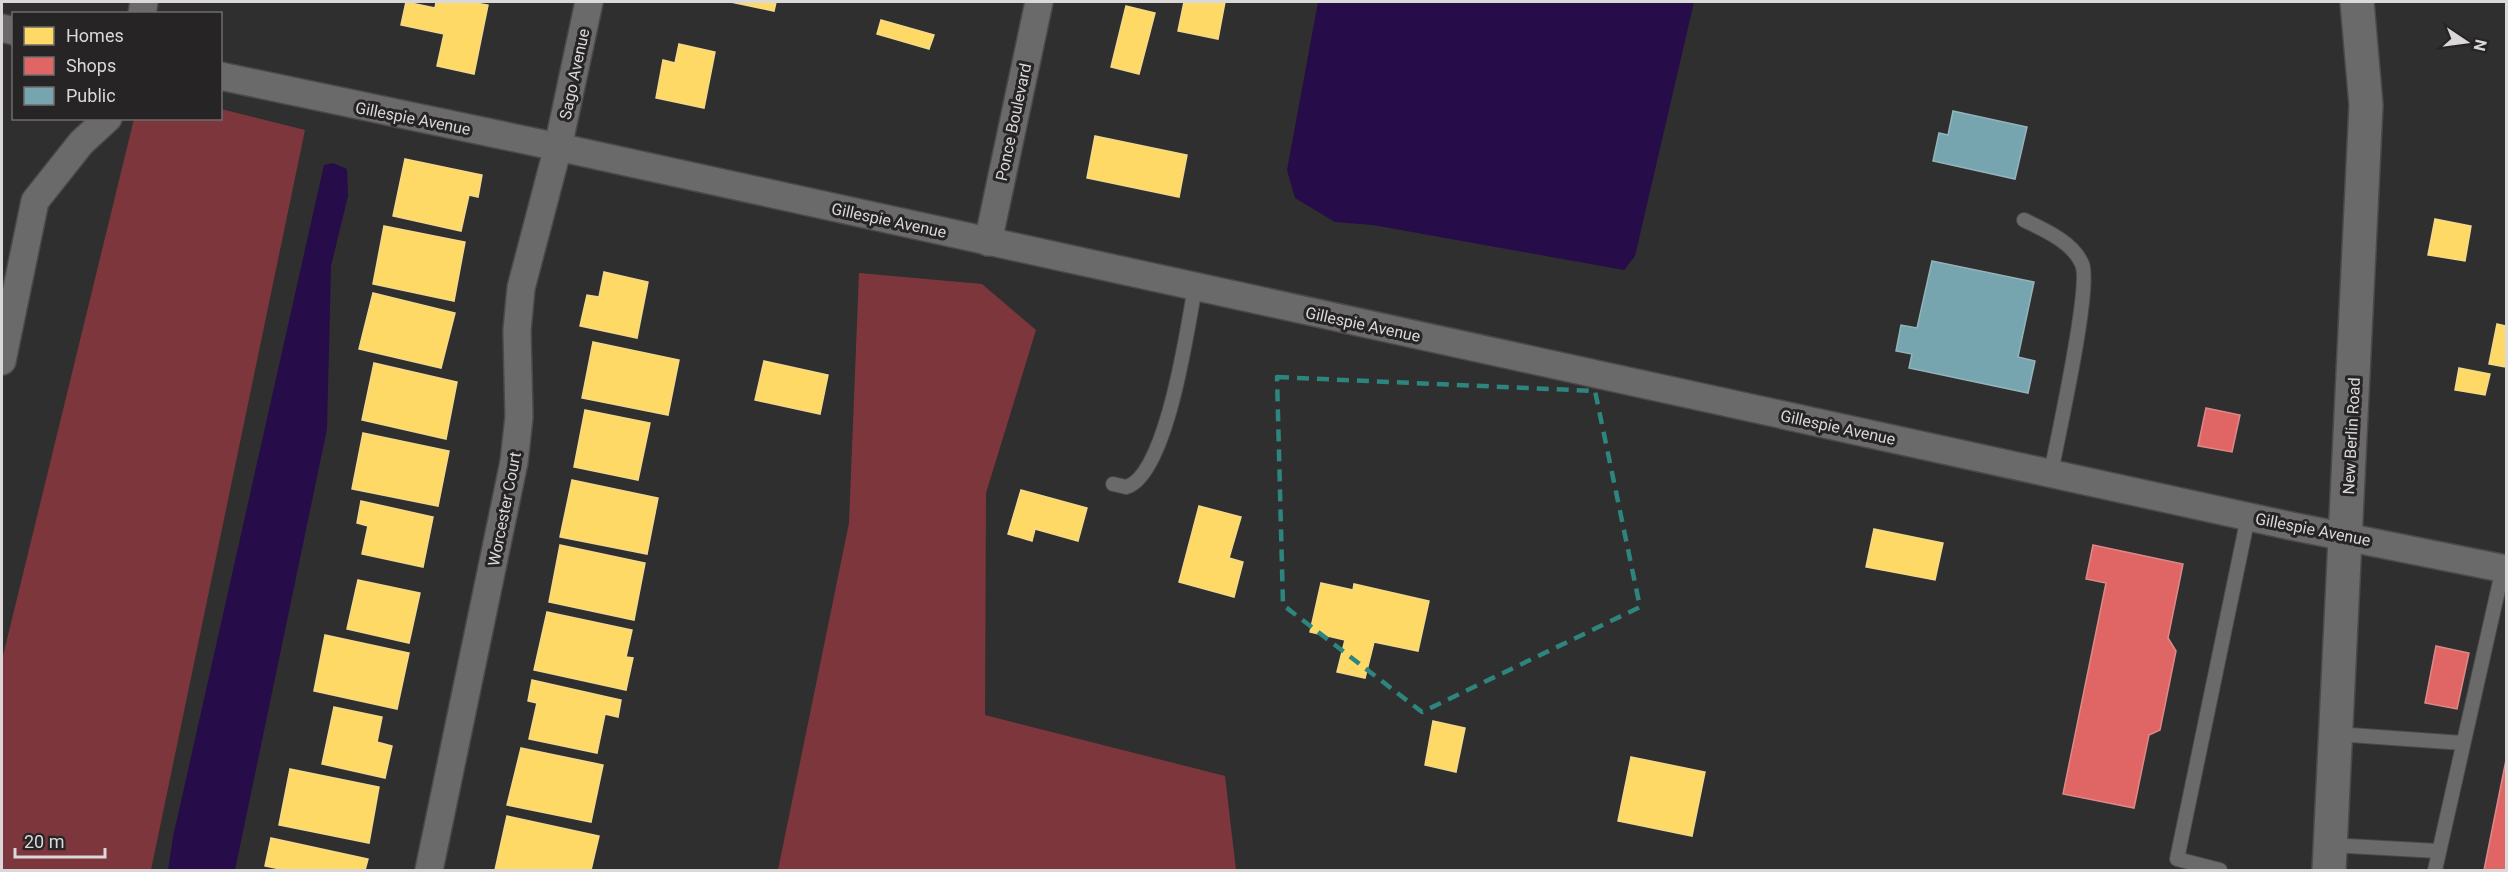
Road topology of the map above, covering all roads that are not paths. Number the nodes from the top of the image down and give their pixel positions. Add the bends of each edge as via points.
1 (590, 2) edge
2 (1039, 2) edge
3 (2357, 2) edge
4 (222, 76) edge
5 (106, 120) edge
6 (558, 147) junction
7 (2024, 220) dead end
8 (988, 242) junction
9 (1196, 287) junction
10 (2, 361) edge
11 (2051, 473) junction
12 (1113, 484) dead end
13 (2248, 517) junction
14 (2346, 538) junction
15 (2505, 568) edge
16 (2336, 734) junction
17 (2463, 743) junction
18 (2438, 851) junction
19 (2330, 858) edge
20 (2178, 865) edge
21 (429, 870) edge
22 (2220, 870) edge
23 (2435, 870) edge

1 - 6 street, Sago Avenue
2 - 8 street, Ponce Boulevard
3 - 14 street, New Berlin Road via 2366,105
4 - 6 street, Gillespie Avenue
5 - 10 street via 81,143 35,201
6 - 8 street, Gillespie Avenue
6 - 21 street, Worcester Court via 521,288 517,330 519,417 514,462
7 - 11 lane via 2050,232 2083,265 2081,312
8 - 9 street, Gillespie Avenue
9 - 11 street, Gillespie Avenue
9 - 12 lane via 1173,403 1163,433 1138,480 1126,487
11 - 13 street, Gillespie Avenue
13 - 14 street, Gillespie Avenue
13 - 20 lane
14 - 15 street, Gillespie Avenue
14 - 16 street, New Berlin Road
15 - 17 lane
16 - 17 lane
16 - 19 street, New Berlin Road
17 - 18 lane
18 - 19 lane
18 - 23 lane
20 - 22 lane

